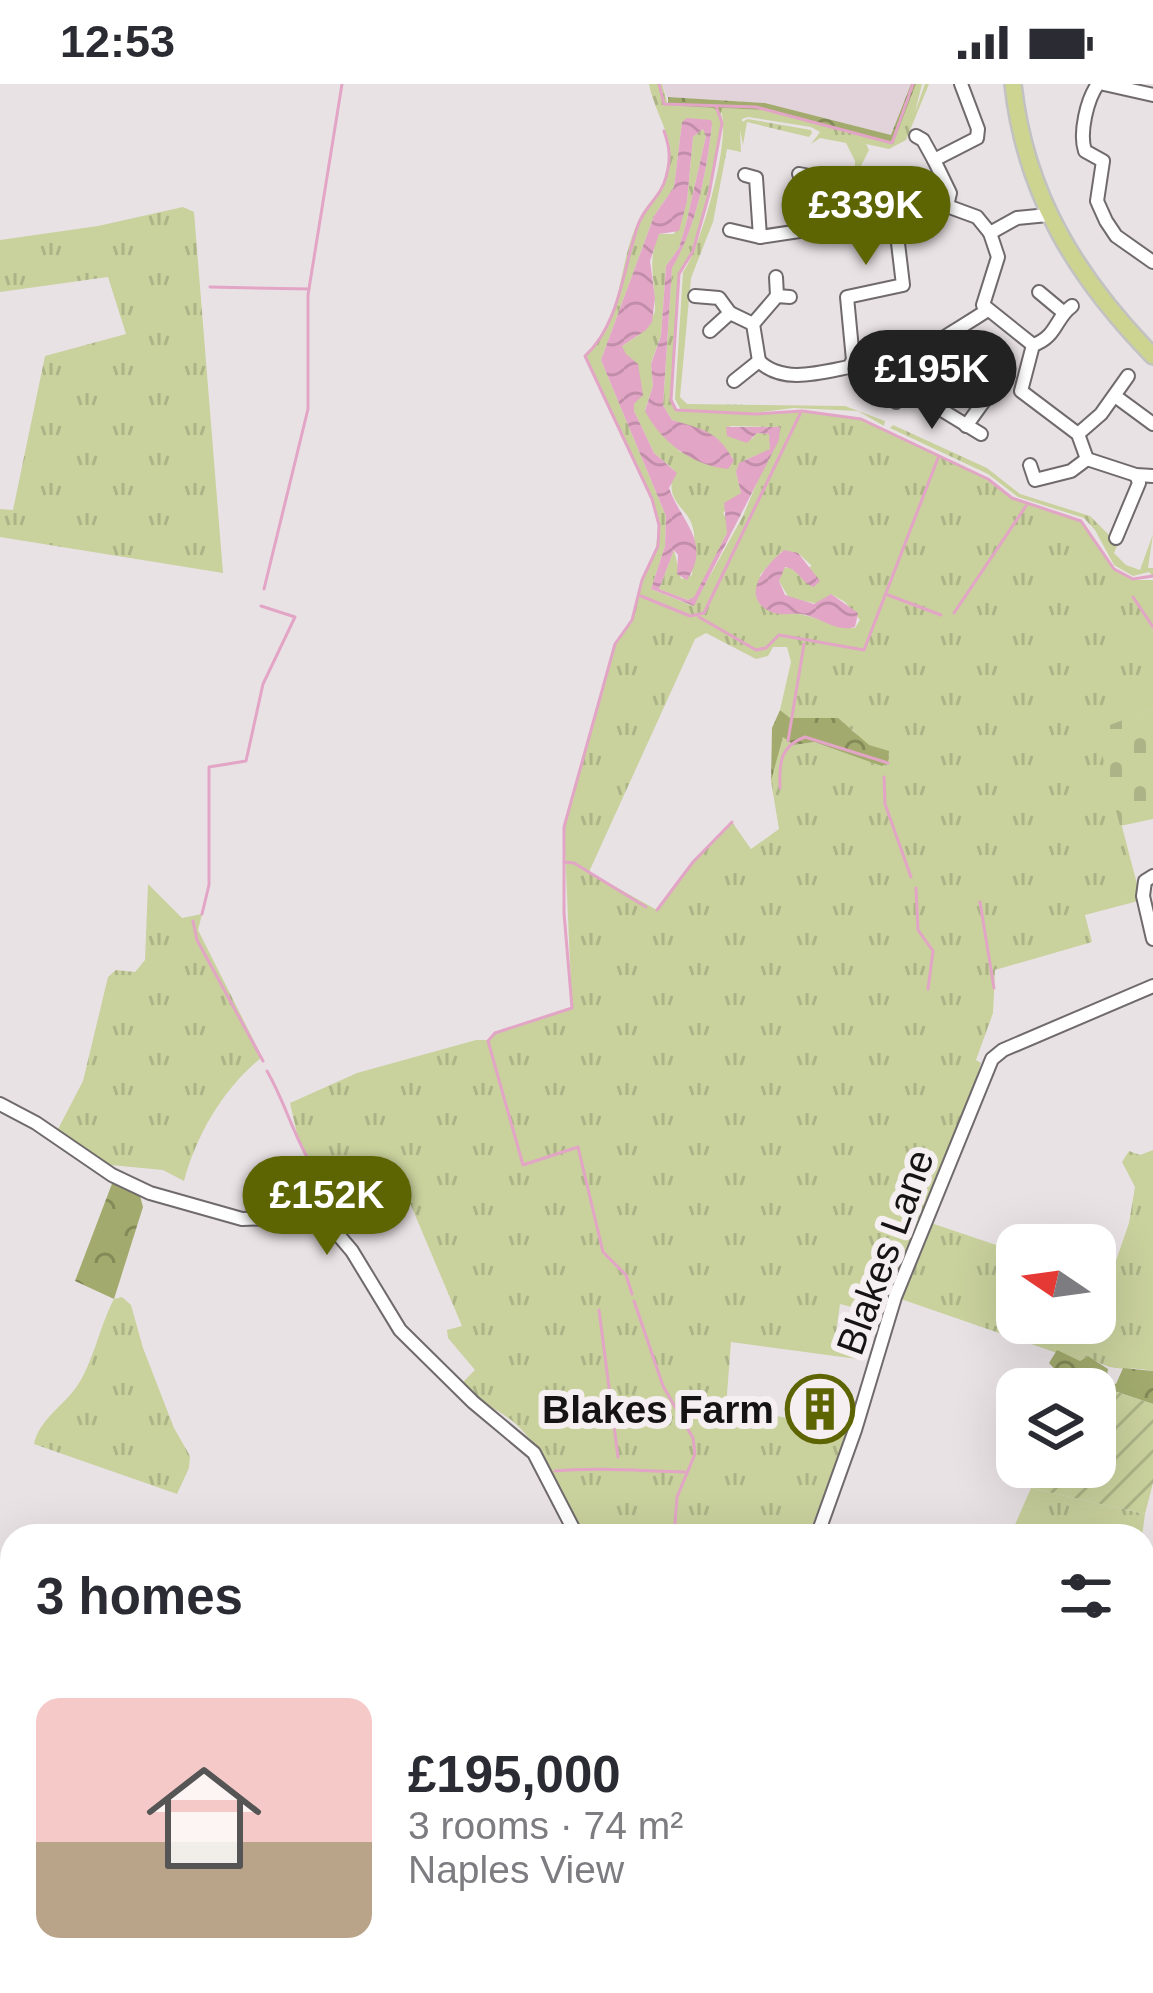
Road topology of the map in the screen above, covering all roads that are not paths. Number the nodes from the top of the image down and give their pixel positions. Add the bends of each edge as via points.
1 (961, 84) edge
2 (1013, 84) edge
3 (1104, 84) edge
4 (1153, 95) edge
5 (916, 136) dead end
6 (934, 160) junction
7 (799, 171) dead end
8 (745, 175) dead end
9 (826, 181) junction
10 (897, 197) junction
11 (1040, 197) junction
12 (947, 206) junction
13 (919, 209) junction
14 (1048, 214) junction
15 (895, 218) junction
16 (1017, 218) junction
17 (730, 230) dead end
18 (990, 233) junction
19 (760, 237) junction
20 (1153, 262) edge
21 (776, 277) dead end
22 (1039, 292) dead end
23 (695, 296) dead end
24 (986, 310) junction
25 (730, 313) junction
26 (753, 324) junction
27 (710, 331) dead end
28 (1034, 345) junction
29 (1153, 356) edge
30 (759, 361) junction
31 (1128, 376) dead end
32 (734, 381) dead end
33 (1114, 396) junction
34 (984, 401) dead end
35 (1146, 424) edge
36 (966, 426) junction
37 (981, 434) dead end
38 (1078, 434) junction
39 (1087, 460) junction
40 (1030, 465) dead end
41 (1146, 475) edge
42 (1113, 531) dead end
43 (1150, 877) edge
44 (1153, 939) edge
45 (1153, 986) edge
46 (0, 1104) edge
47 (571, 1524) edge
48 (821, 1524) edge

1 - 6 street via 979,141
2 - 11 main road
3 - 4 street
3 - 20 street via 1092,92 1082,144 1101,157 1097,201 1111,230
5 - 6 street
6 - 12 street via 950,193
7 - 9 street
8 - 19 street via 756,178
9 - 10 street
9 - 19 street via 826,227
10 - 13 street
10 - 15 street
11 - 14 main road
11 - 16 street
12 - 13 street
12 - 18 street via 977,217
13 - 15 street
14 - 16 street
14 - 29 main road via 1085,279
15 - 30 street via 903,285 847,297 849,367 782,375
16 - 18 street
17 - 19 street
18 - 24 street via 998,257
21 - 26 street via 784,296
22 - 28 street via 1068,309 1052,335
23 - 25 street via 719,298
24 - 28 street
24 - 36 street via 929,346 898,396
25 - 26 street
25 - 27 street
26 - 30 street
28 - 38 street via 1021,391
30 - 32 street
31 - 33 street
33 - 35 street
33 - 38 street
34 - 36 street
36 - 37 street
38 - 39 street
39 - 40 street via 1036,484
39 - 41 street
41 - 42 street
43 - 44 street via 1143,896
45 - 48 street, Blakes Lane via 992,1059 896,1297
46 - 47 street via 150,1193 242,1219 328,1223 400,1330 534,1453

